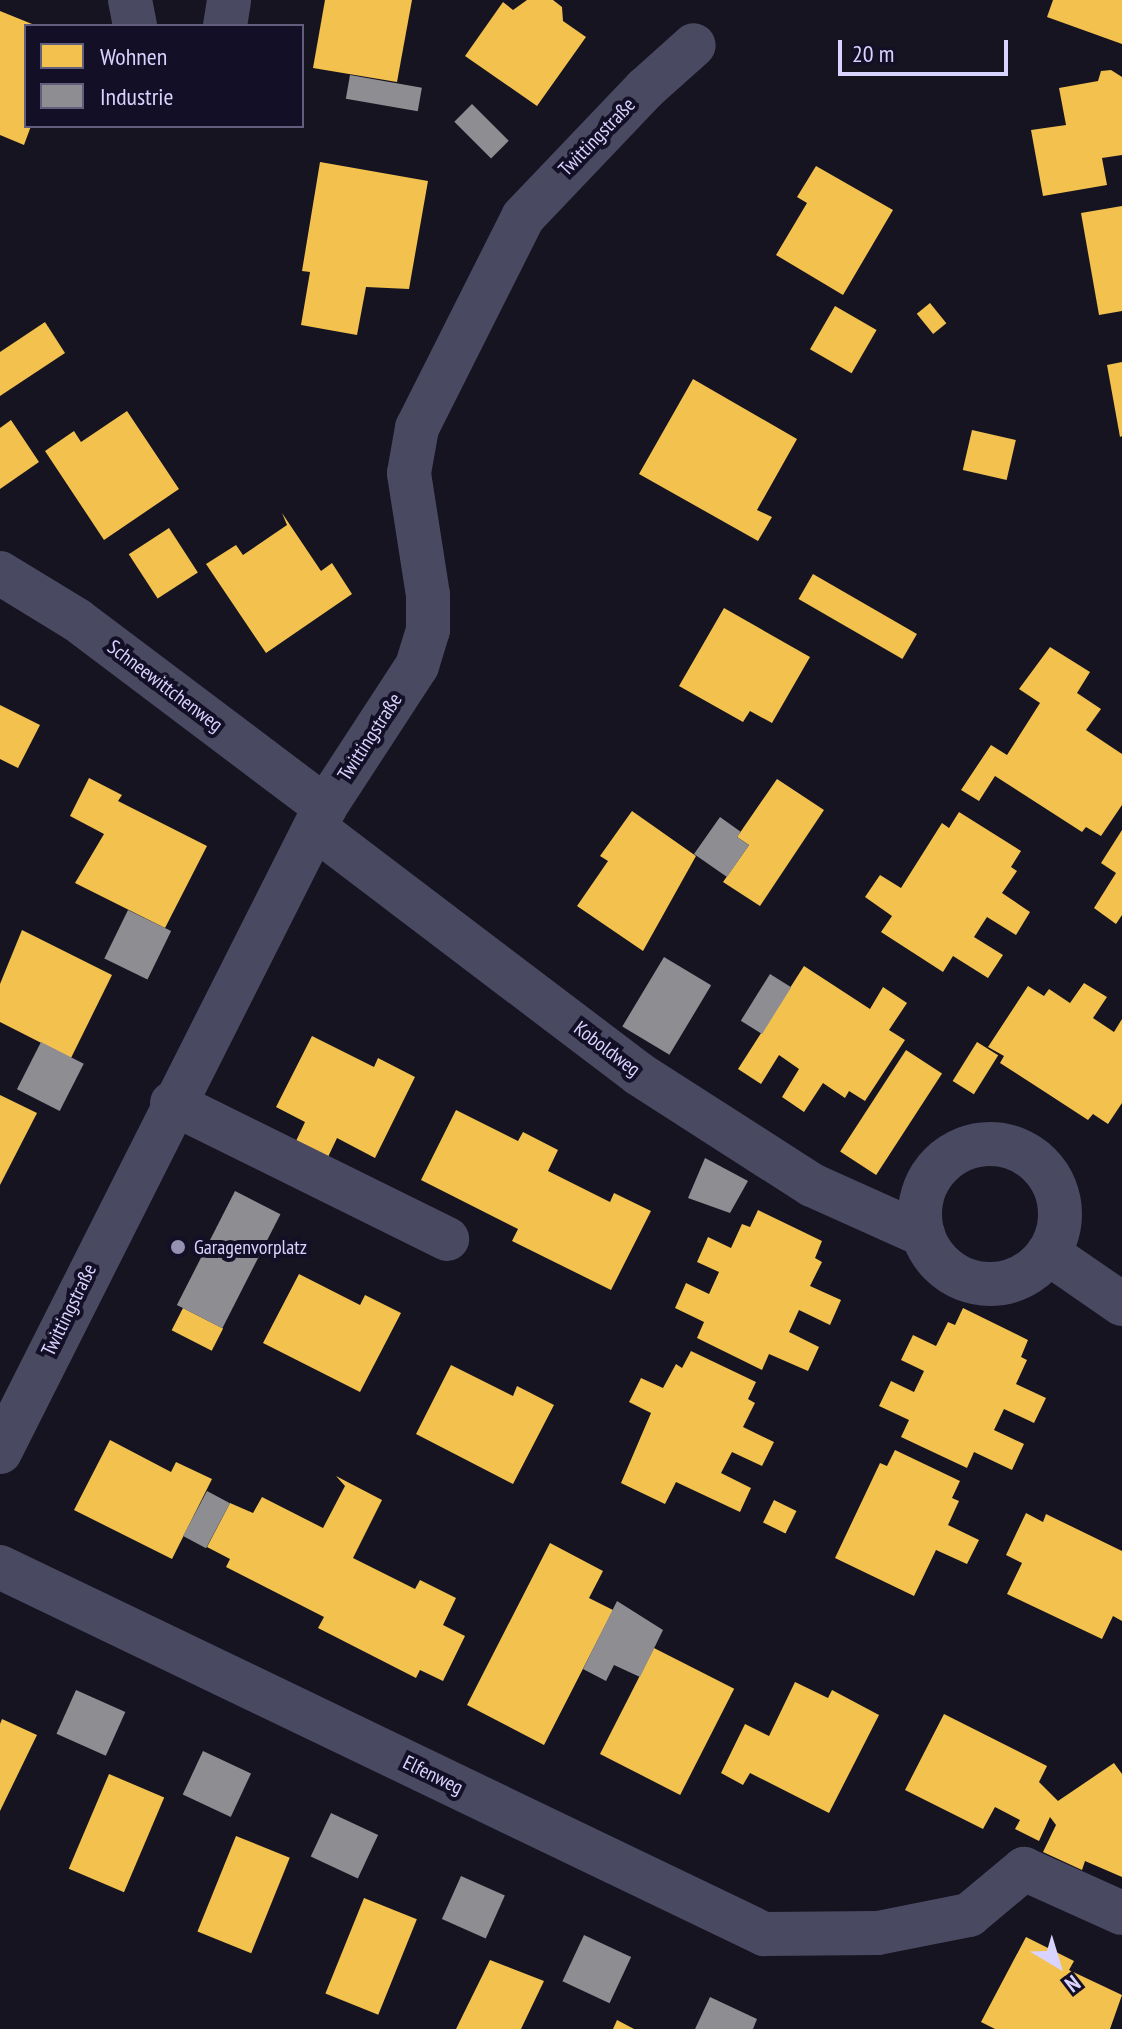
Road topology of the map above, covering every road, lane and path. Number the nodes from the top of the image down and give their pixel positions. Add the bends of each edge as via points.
1 (130, 0) edge
2 (229, 0) edge
3 (135, 24) edge
4 (225, 24) edge
5 (694, 45) dead end
6 (0, 573) edge
7 (320, 817) junction
8 (172, 1103) junction
9 (923, 1235) junction
10 (447, 1239) dead end
11 (1048, 1253) junction
12 (1122, 1304) edge
13 (0, 1452) edge
14 (0, 1567) edge
15 (1122, 1913) edge

1 - 3 street
2 - 4 street
5 - 7 street, Twittingstraße via 635,98 523,217 417,428 409,473 428,595 428,630 417,666
6 - 7 street, Schneewittchenweg via 77,620
7 - 8 street, Twittingstraße
7 - 9 street, Koboldweg via 639,1074 812,1185
8 - 10 street
8 - 13 street, Twittingstraße
9 - 11 street, Koboldweg via 935,1257 960,1278 984,1285 1023,1277
9 - 11 street via 919,1214 928,1179 950,1156 997,1143 1021,1151 1048,1173 1061,1220
11 - 12 street
14 - 15 street, Elfenweg via 764,1934 878,1933 969,1915 1024,1869

